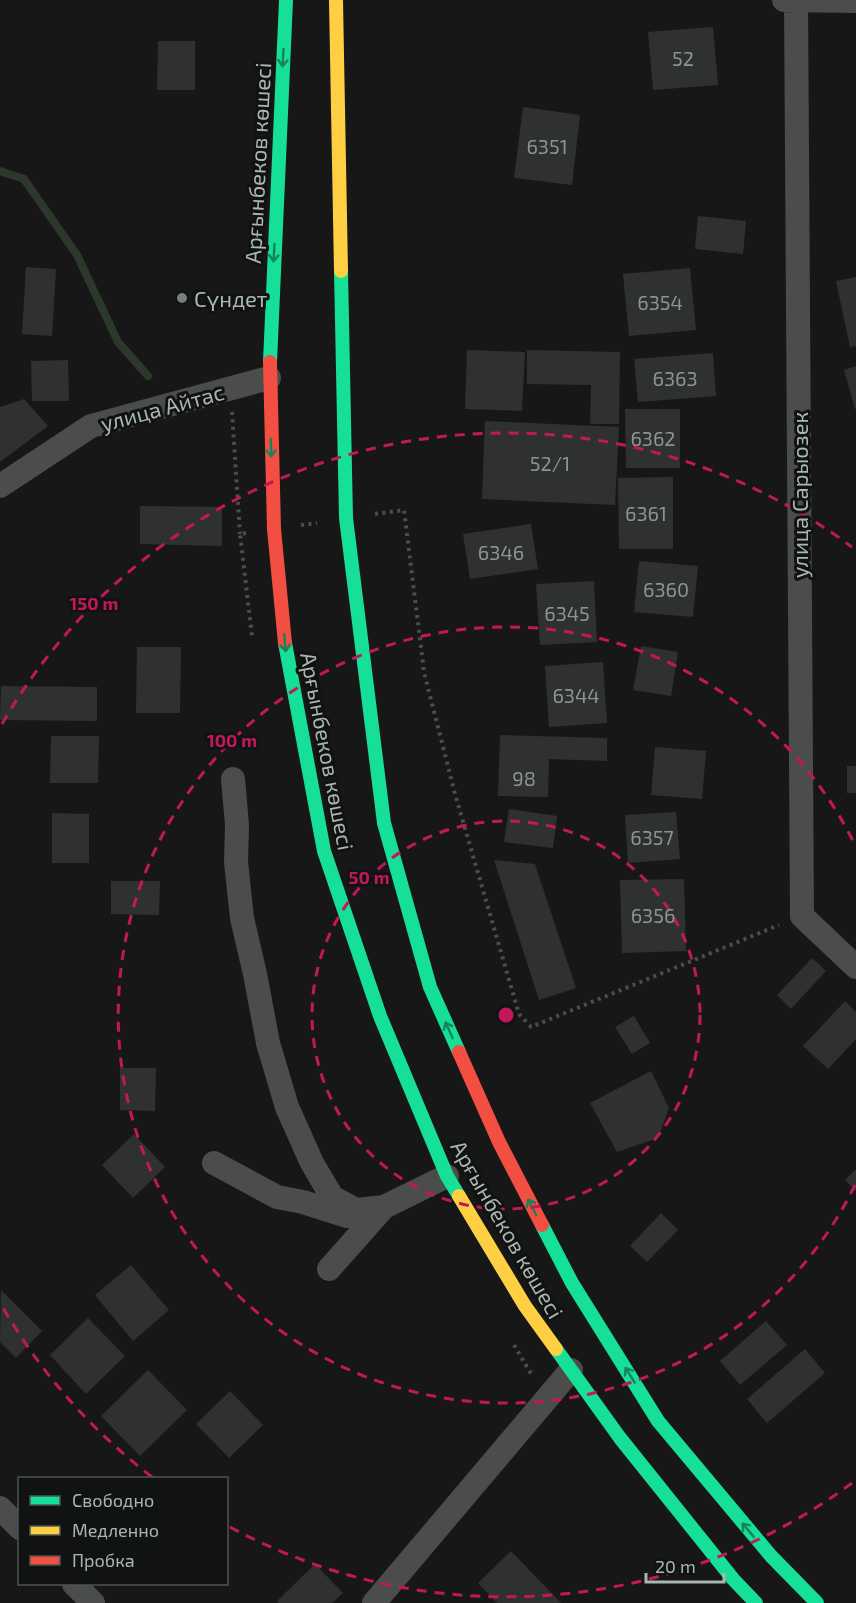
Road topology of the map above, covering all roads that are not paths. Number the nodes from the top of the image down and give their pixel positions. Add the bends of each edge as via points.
1 (286, 0) edge
2 (336, 0) edge
3 (784, 0) edge
4 (796, 0) edge
5 (856, 1) edge
6 (269, 378) junction
7 (0, 486) edge
8 (233, 779) dead end
9 (856, 967) edge
10 (214, 1163) dead end
11 (447, 1176) junction
12 (384, 1208) junction
13 (356, 1210) junction
14 (329, 1269) dead end
15 (571, 1370) junction
16 (0, 1508) edge
17 (18, 1526) edge
18 (75, 1585) edge
19 (93, 1603) edge
20 (374, 1603) edge
21 (756, 1603) edge
22 (817, 1603) edge

1 -> 6 main road, Арғынбеков көшесі
22 -> 2 main road, Арғынбеков көшесі via 730,1516 658,1421 572,1283 499,1142 430,987 384,823 346,518
3 - 4 street
4 - 5 street
4 - 9 street, улица Сарыозек via 802,916
6 - 7 street, улица Айтас via 91,426
6 -> 11 main road, Арғынбеков көшесі via 274,529 286,656 324,851 380,1016
8 - 13 street via 242,918 268,1043 287,1107 312,1163 332,1197
10 - 13 street via 277,1197 349,1216
11 - 12 street
11 - 15 main road, Арғынбеков көшесі via 525,1306
12 - 13 street
12 - 14 street
15 - 20 street
15 - 21 main road, Арғынбеков көшесі via 620,1438 707,1538 733,1579
16 - 17 street
18 - 19 street

